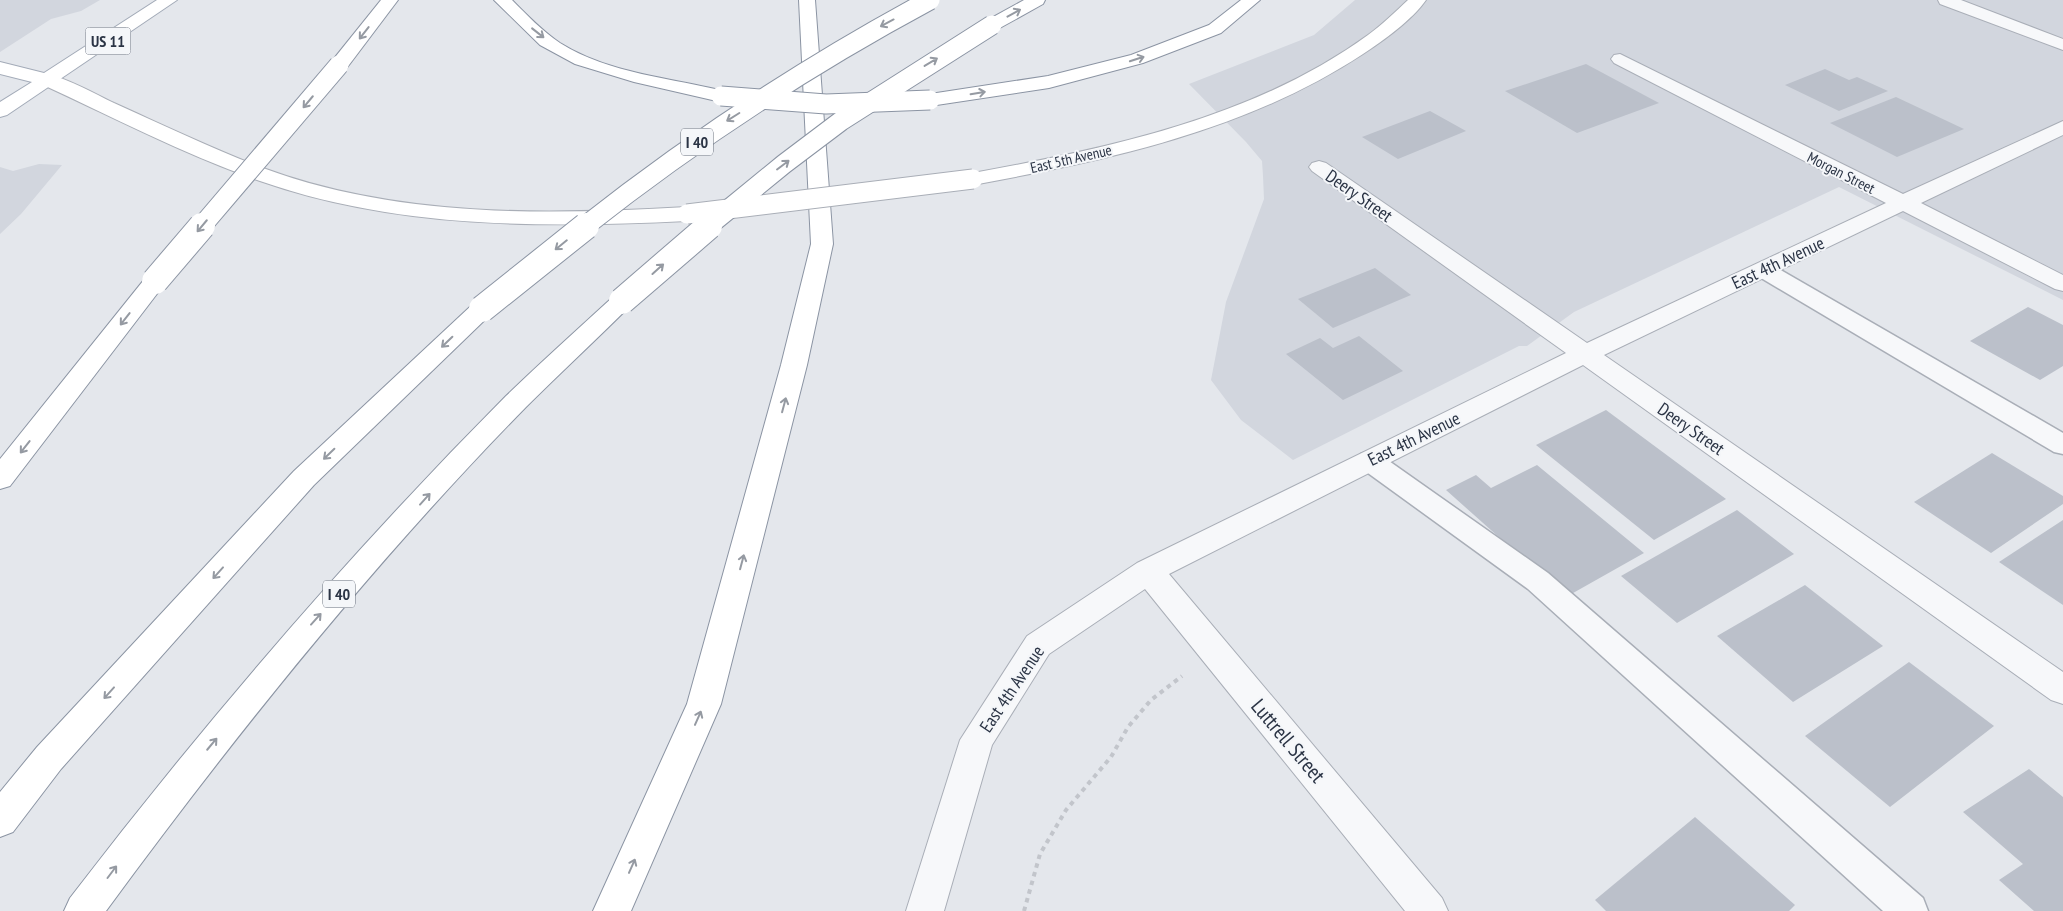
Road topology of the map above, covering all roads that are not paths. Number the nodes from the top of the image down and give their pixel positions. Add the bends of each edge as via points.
1 (169, 0) edge
2 (390, 0) edge
3 (502, 0) edge
4 (807, 0) edge
5 (930, 0) edge
6 (1037, 0) edge
7 (1252, 0) edge
8 (1418, 0) edge
9 (1946, 0) edge
10 (2063, 45) edge
11 (1620, 59) dead end
12 (0, 68) edge
13 (48, 80) junction
14 (0, 110) edge
15 (2063, 127) edge
16 (1319, 167) dead end
17 (1902, 204) junction
18 (1764, 270) junction
19 (2063, 284) edge
20 (1585, 354) junction
21 (2063, 445) edge
22 (1370, 461) junction
23 (0, 479) edge
24 (1148, 571) junction
25 (2063, 690) edge
26 (0, 820) edge
27 (83, 911) edge
28 (612, 911) edge
29 (925, 911) edge
30 (1429, 911) edge
31 (1910, 911) edge

1 - 13 main road, US 11
2 -> 23 main road, bridge via 339,65 155,281
3 -> 7 main road, bridge via 562,51 628,76 721,96 826,104 930,100 1049,82 1137,59 1215,29
28 -> 4 main road via 704,704 794,366 822,244
5 -> 26 main road, I 40, bridge via 874,30 718,126 482,309 304,478 49,758
27 -> 6 main road, I 40, bridge via 171,794 303,634 517,401 622,301 746,195 834,127 907,77
8 - 13 main road, East 5th Avenue, bridge via 1378,38 1272,98 1141,143 1042,167 973,179 687,214 525,220 435,213 350,200 280,181 231,162
9 - 10 street
11 - 17 street, Morgan Street
12 - 13 main road, East 5th Avenue
13 - 14 main road
15 - 17 street, East 4th Avenue
16 - 20 street, Deery Street
17 - 18 street, East 4th Avenue
17 - 19 street, Morgan Street
18 - 20 street, East 4th Avenue
18 - 21 lane
20 - 22 street, East 4th Avenue
20 - 25 street, Deery Street
22 - 24 street, East 4th Avenue
22 - 31 lane via 1538,581
24 - 29 street, East 4th Avenue via 1038,645 978,740
24 - 30 street, Luttrell Street

